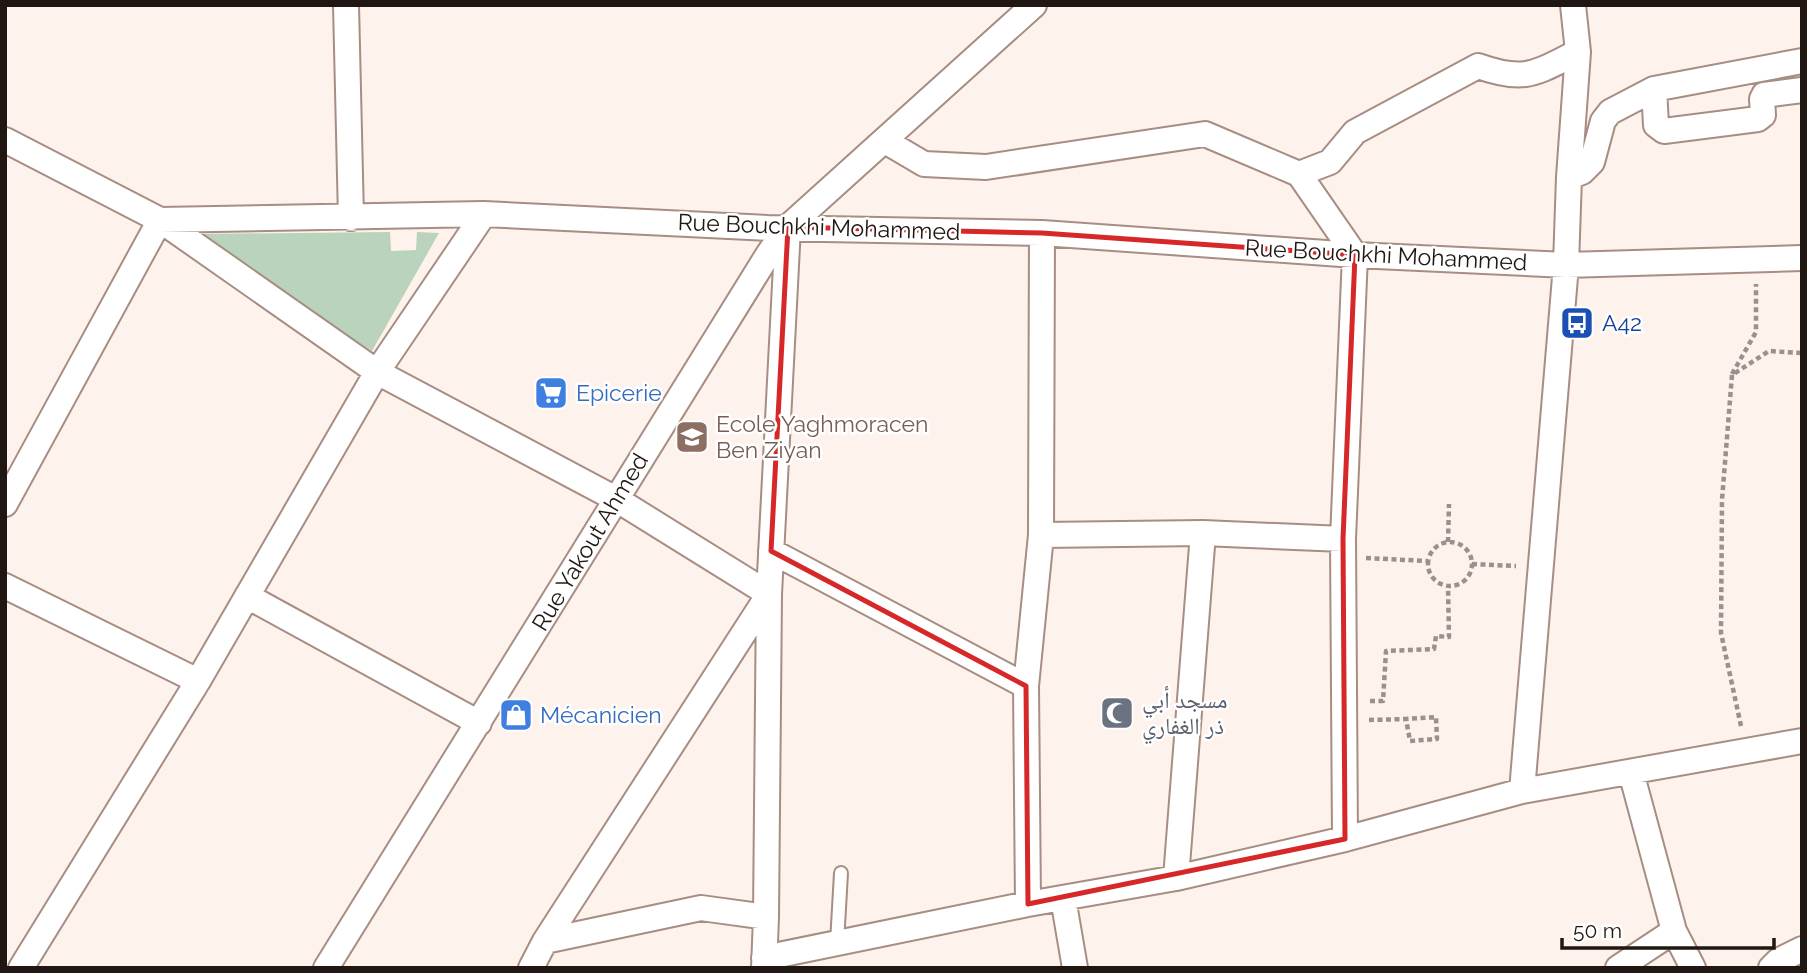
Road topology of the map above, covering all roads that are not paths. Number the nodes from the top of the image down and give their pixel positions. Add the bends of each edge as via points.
1 (346, 5) edge
2 (1034, 5) edge
3 (1573, 5) edge
4 (1578, 52) junction
5 (1802, 61) edge
6 (1654, 89) junction
7 (1802, 90) edge
8 (5, 140) edge
9 (885, 141) junction
10 (1299, 174) junction
11 (1569, 177) junction
12 (484, 215) junction
13 (351, 218) junction
14 (160, 220) junction
15 (788, 228) junction
16 (1042, 233) junction
17 (1355, 255) junction
18 (1802, 258) edge
19 (1566, 265) junction
20 (377, 372) junction
21 (616, 499) junction
22 (5, 505) edge
23 (1203, 533) junction
24 (1041, 535) junction
25 (1343, 539) junction
26 (771, 551) junction
27 (5, 586) edge
28 (769, 594) junction
29 (247, 596) junction
30 (198, 681) junction
31 (1026, 686) junction
32 (479, 723) junction
33 (1802, 741) edge
34 (1632, 772) junction
35 (1522, 791) junction
36 (1345, 839) junction
37 (841, 873) dead end
38 (1176, 878) junction
39 (1063, 898) junction
40 (1028, 904) junction
41 (766, 917) junction
42 (1674, 931) junction
43 (545, 941) junction
44 (837, 943) junction
45 (1802, 949) edge
46 (764, 963) edge
47 (21, 968) edge
48 (326, 968) edge
49 (531, 968) edge
50 (1075, 968) edge
51 (1618, 968) edge
52 (1693, 968) edge
53 (1771, 968) edge

1 - 13 street
2 - 9 street, Rue Yakout Ahmed
3 - 4 street
4 - 10 street via 1534,74 1503,75 1478,66 1355,132 1331,162
4 - 11 street
5 - 6 street
6 - 7 street via 1656,125 1664,131 1758,119 1763,115 1764,96
6 - 11 street via 1610,112 1599,132 1592,162
8 - 14 street
9 - 10 street via 924,164 986,167 1205,134
9 - 15 street, Rue Yakout Ahmed
10 - 17 street
11 - 19 street
12 - 13 street, Rue Bouchkhi Mohammed
12 - 15 street, Rue Bouchkhi Mohammed
12 - 20 street
13 - 14 street, Rue Bouchkhi Mohammed
14 - 20 street
14 - 22 street
15 - 16 street, Rue Bouchkhi Mohammed
15 - 21 street, Rue Yakout Ahmed
15 - 26 street
16 - 17 street, Rue Bouchkhi Mohammed
16 - 24 street
17 - 19 street, Rue Bouchkhi Mohammed
17 - 25 street
18 - 19 street, Rue Bouchkhi Mohammed
19 - 35 street
20 - 21 street
20 - 29 street
21 - 28 street
21 - 32 street, Rue Yakout Ahmed
23 - 24 street
23 - 25 street
23 - 38 street
24 - 31 street
25 - 36 street
26 - 28 street
26 - 31 street
27 - 30 street
28 - 41 street
28 - 43 street
29 - 30 street
29 - 32 street
30 - 47 street
31 - 40 street
32 - 48 street, Rue Yakout Ahmed
33 - 34 street
34 - 35 street
34 - 42 street
35 - 36 street
36 - 38 street
37 - 44 lane
38 - 39 street
39 - 40 street
39 - 50 street
40 - 44 street
41 - 43 street via 701,908
41 - 46 street
42 - 51 street
42 - 52 street
43 - 49 street
44 - 46 street
45 - 53 street

